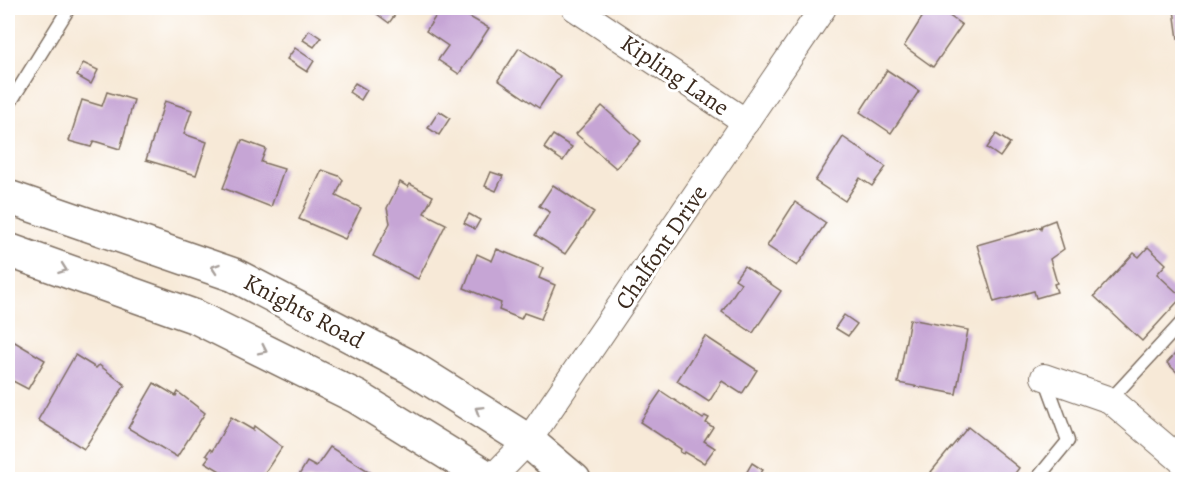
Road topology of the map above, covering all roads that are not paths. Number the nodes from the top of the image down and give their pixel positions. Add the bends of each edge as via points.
1 (69, 8) edge
2 (576, 8) edge
3 (823, 8) edge
4 (8, 106) edge
5 (746, 122) junction
6 (8, 197) edge
7 (8, 250) edge
8 (1182, 322) edge
9 (1044, 377) joint
10 (1110, 400) junction
11 (528, 441) junction
12 (1182, 461) edge
13 (490, 480) edge
14 (574, 480) edge
15 (1036, 480) edge

1 - 4 lane
2 - 5 street, Kipling Lane
3 - 5 street, Chalfont Drive
5 - 11 street, Chalfont Drive
11 -> 6 main road, Knights Road via 412,368 234,275
7 -> 13 main road via 196,317 357,397
8 - 10 lane
9 - 10 street
9 - 15 lane via 1068,441
10 - 12 street
11 - 13 street, Chalfont Drive
11 - 14 main road, Knights Road

